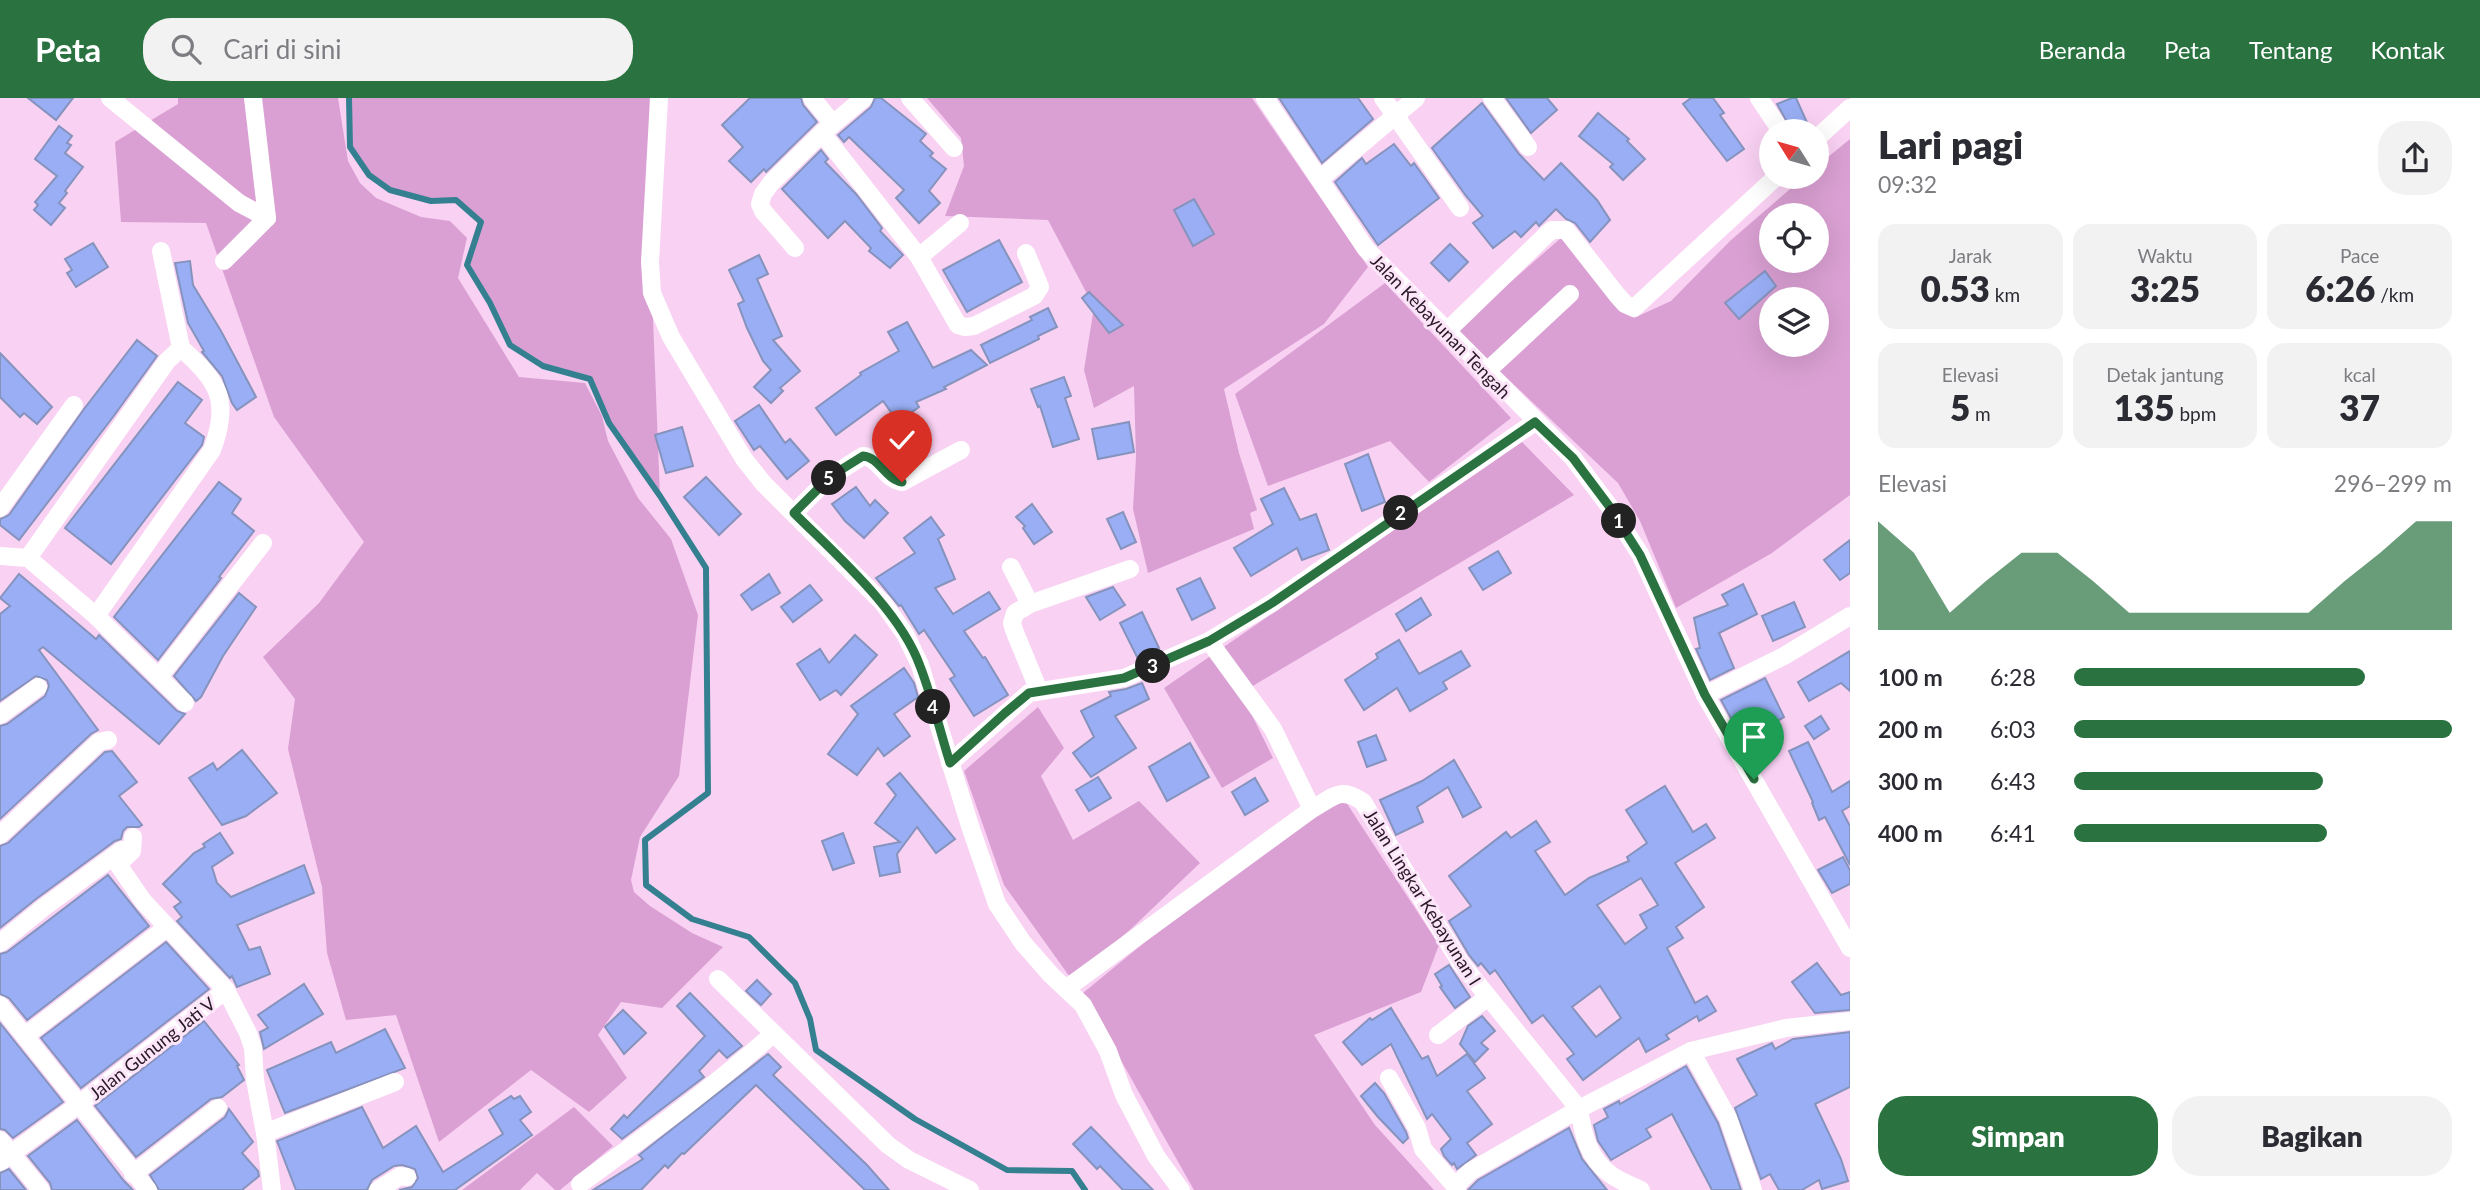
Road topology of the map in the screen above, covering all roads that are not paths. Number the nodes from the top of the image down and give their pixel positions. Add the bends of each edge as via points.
1 (110, 98) edge
2 (253, 98) edge
3 (659, 98) edge
4 (812, 98) edge
5 (864, 98) edge
6 (910, 98) edge
7 (1265, 98) edge
8 (1383, 98) edge
9 (1416, 98) edge
10 (1492, 98) edge
11 (1759, 98) edge
12 (1850, 108) edge
13 (1396, 116) junction
14 (1773, 119) edge
15 (1829, 127) edge
16 (828, 129) junction
17 (1528, 147) dead end
18 (954, 148) dead end
19 (1320, 179) junction
20 (1763, 189) edge
21 (1460, 208) dead end
22 (267, 218) junction
23 (960, 223) dead end
24 (795, 248) dead end
25 (161, 251) dead end
26 (1026, 253) dead end
27 (919, 257) junction
28 (225, 261) dead end
29 (1570, 294) dead end
30 (1448, 330) junction
31 (181, 348) junction
32 (1486, 372) junction
33 (74, 405) dead end
34 (1535, 422) junction
35 (961, 450) dead end
36 (0, 508) edge
37 (794, 513) junction
38 (263, 543) dead end
39 (0, 556) edge
40 (28, 558) junction
41 (1011, 567) dead end
42 (1130, 569) dead end
43 (1030, 604) junction
44 (96, 616) junction
45 (1850, 616) edge
46 (1209, 641) junction
47 (159, 677) junction
48 (38, 687) dead end
49 (1039, 691) junction
50 (1705, 695) junction
51 (185, 703) dead end
52 (0, 715) edge
53 (108, 740) dead end
54 (950, 763) junction
55 (1312, 809) junction
56 (0, 835) edge
57 (166, 928) junction
58 (0, 943) edge
59 (1850, 948) edge
60 (718, 979) dead end
61 (1067, 988) junction
62 (226, 990) junction
63 (1488, 997) junction
64 (0, 1005) edge
65 (1850, 1021) edge
66 (773, 1034) junction
67 (1438, 1035) dead end
68 (25, 1036) junction
69 (1691, 1051) junction
70 (1389, 1078) dead end
71 (395, 1082) dead end
72 (78, 1105) junction
73 (218, 1108) dead end
74 (1579, 1109) junction
75 (265, 1133) junction
76 (3, 1152) edge
77 (133, 1174) junction
78 (407, 1177) dead end
79 (271, 1184) edge
80 (580, 1184) dead end
81 (1456, 1188) edge
82 (41, 1190) edge
83 (148, 1190) edge
84 (255, 1190) edge
85 (378, 1190) edge
86 (970, 1190) edge
87 (1181, 1190) edge
88 (1641, 1190) edge
89 (1753, 1190) edge

1 - 22 street via 239,203
2 - 22 street
3 - 37 street via 652,293 671,337 744,459
4 - 16 street
5 - 16 street
6 - 18 street
7 - 19 street, Jalan Kebayunan Tengah
8 - 13 street
9 - 13 street
10 - 17 street
11 - 14 street
12 - 15 street
13 - 19 street
13 - 21 street
16 - 24 street via 763,194 763,211
16 - 27 street
19 - 30 street, Jalan Kebayunan Tengah via 1366,249
20 - 30 street via 1634,308 1616,295 1560,228 1546,234
22 - 28 street
23 - 27 street
25 - 31 street
26 - 27 street via 1039,292 965,327 953,319
29 - 32 street
30 - 32 street, Jalan Kebayunan Tengah
31 - 40 street via 167,361
31 - 44 street via 217,387 223,413 219,433 212,450
32 - 34 street, Jalan Kebayunan Tengah
33 - 36 street
34 - 46 street via 1272,603
34 - 50 street, Jalan Kebayunan Tengah via 1573,458 1640,555
35 - 37 street via 902,482 892,479 871,457 863,456 831,476
37 - 54 street via 883,603 905,634 920,665
38 - 47 street
39 - 40 street
40 - 44 street
41 - 43 street
42 - 43 street
43 - 49 street via 1014,614 1012,623
44 - 47 street
45 - 50 street via 1784,656
46 - 49 street via 1124,678
46 - 55 street via 1273,729
47 - 51 street
48 - 52 street
49 - 54 street via 1029,693
50 - 59 street, Jalan Kebayunan Tengah
53 - 56 street via 99,742
54 - 61 street via 997,904 1023,943
55 - 61 street, Jalan Lingkar Kebayunan I
55 - 63 street, Jalan Lingkar Kebayunan I via 1342,793 1363,802 1460,962
57 - 58 street via 143,901 121,852
57 - 62 street
57 - 68 street
60 - 66 street
61 - 87 street via 1083,1005 1143,1132
62 - 72 street, Jalan Gunung Jati V
62 - 75 street via 253,1048
63 - 67 street
63 - 74 street, Jalan Lingkar Kebayunan I
64 - 68 street
65 - 69 street via 1786,1027
66 - 80 street via 660,1127
66 - 86 street via 888,1145
68 - 72 street
69 - 74 street
69 - 89 street via 1728,1118
70 - 81 street via 1417,1128 1423,1149
71 - 75 street
72 - 76 street, Jalan Gunung Jati V
72 - 77 street
73 - 77 street
74 - 81 street via 1471,1171
74 - 88 street via 1593,1158 1610,1175
75 - 79 street
76 - 82 street
77 - 83 street
78 - 85 street via 400,1176
79 - 84 street

